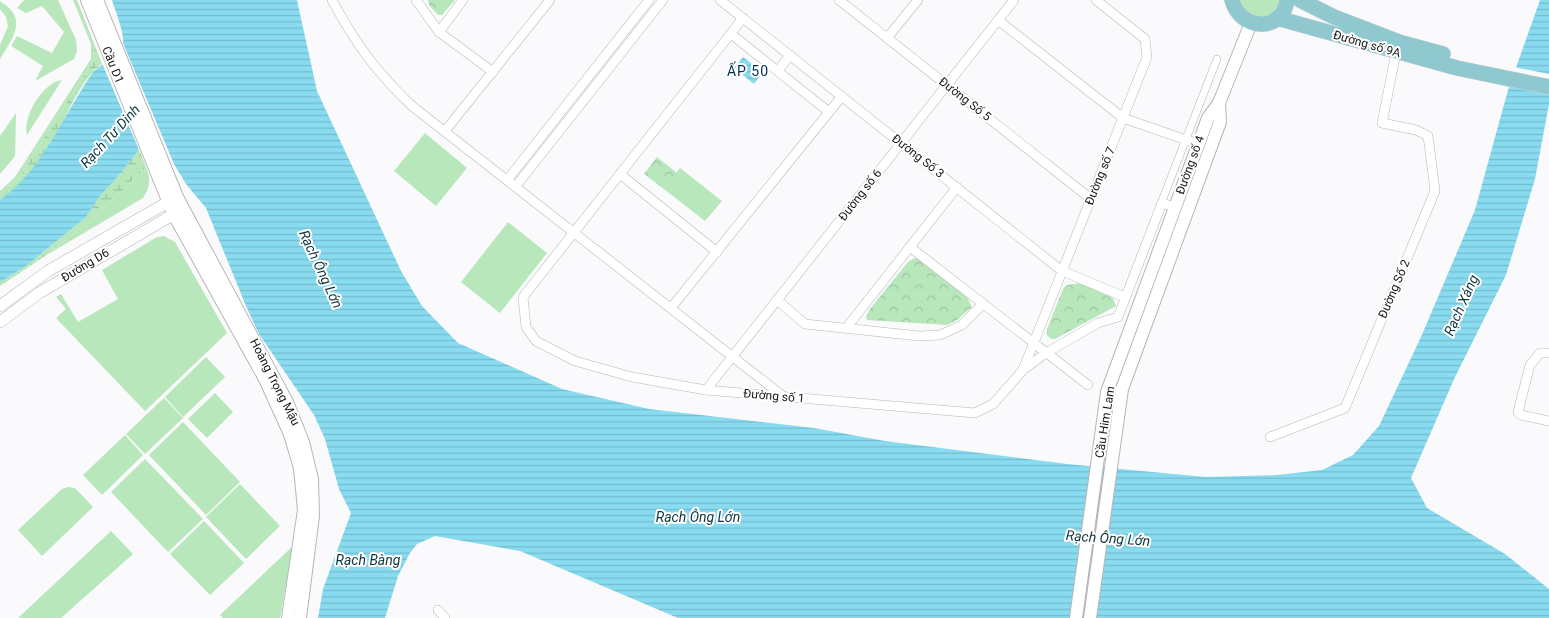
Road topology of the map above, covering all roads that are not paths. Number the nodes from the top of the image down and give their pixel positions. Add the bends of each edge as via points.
1 (87, 0) edge
2 (97, 0) edge
3 (332, 0) edge
4 (416, 0) edge
5 (463, 0) edge
6 (550, 0) edge
7 (649, 0) edge
8 (663, 0) edge
9 (720, 0) edge
10 (839, 0) edge
11 (918, 0) edge
12 (1014, 0) edge
13 (1096, 0) edge
14 (1218, 0) edge
15 (1287, 0) edge
16 (1300, 0) edge
17 (1233, 4) edge
18 (98, 16) junction
19 (743, 18) junction
20 (1277, 18) junction
21 (998, 20) junction
22 (1251, 23) junction
23 (439, 32) junction
24 (731, 34) junction
25 (887, 38) junction
26 (1396, 52) junction
27 (790, 56) junction
28 (1217, 59) dead end
29 (1458, 64) junction
30 (493, 72) junction
31 (778, 72) junction
32 (1549, 78) edge
33 (946, 85) junction
34 (1549, 87) edge
35 (842, 96) junction
36 (1219, 102) junction
37 (829, 112) junction
38 (1123, 118) junction
39 (445, 131) junction
40 (1192, 142) junction
41 (901, 143) junction
42 (160, 167) joint
43 (620, 174) junction
44 (508, 180) junction
45 (516, 186) junction
46 (957, 187) junction
47 (1091, 198) junction
48 (176, 205) junction
49 (1175, 206) junction
50 (1188, 210) joint
51 (574, 232) junction
52 (910, 247) junction
53 (716, 252) junction
54 (1062, 270) junction
55 (1125, 298) junction
56 (777, 300) junction
57 (983, 304) junction
58 (0, 306) edge
59 (671, 308) junction
60 (0, 322) edge
61 (847, 327) junction
62 (1034, 343) junction
63 (1046, 353) junction
64 (1549, 353) edge
65 (732, 356) junction
66 (1023, 370) junction
67 (1088, 385) dead end
68 (706, 390) junction
69 (784, 397) junction
70 (1549, 421) edge
71 (1270, 437) dead end
72 (300, 585) junction
73 (438, 610) dead end
74 (288, 618) edge
75 (300, 618) edge
76 (445, 618) edge
77 (1076, 618) edge
78 (1090, 618) edge

1 - 18 main road
2 - 18 main road
3 - 39 street via 362,52 383,78
4 - 23 street
5 - 23 street
6 - 30 street
7 - 44 street
8 - 45 street
9 - 19 street, Đường Số 3
10 - 25 street, Đường Số 5
11 - 25 street
12 - 21 street, Đường số 6
13 - 38 street, Đường số 7 via 1145,39 1147,58
14 - 17 main road
15 - 20 main road
16 - 29 main road, Đường số 9A via 1316,10
17 - 22 main road via 1242,18
18 - 42 main road, Cầu D1
19 - 24 street, Đường số 1
19 - 27 street, Đường Số 3
20 - 22 main road via 1260,24
20 - 26 main road, Đường số 9A
21 - 33 street, Đường số 6
21 - 38 street
22 - 36 main road, Đường số 4
23 - 30 street
24 - 31 street
24 - 43 street, Đường số 1
25 - 33 street, Đường Số 5
26 - 29 main road, Đường số 9A
26 - 71 street, Đường Số 2 via 1382,124 1416,130 1428,136 1435,191 1345,408
27 - 31 street
27 - 35 street, Đường Số 3
28 - 40 street
29 - 32 main road
29 - 34 main road
30 - 39 street
31 - 37 street
33 - 41 street, Đường số 6
33 - 47 street, Đường Số 5
35 - 37 street
35 - 41 street, Đường Số 3
36 - 40 main road, Đường số 4
36 - 50 main road, Đường số 4 via 1220,122
37 - 53 street
38 - 40 street
38 - 47 street, Đường số 7
39 - 44 street
40 - 49 main road, Đường số 4
40 - 55 street
41 - 46 street, Đường Số 3
41 - 56 street, Đường số 6
42 - 48 main road, Hoàng Trọng Mậu
43 - 51 street, Đường số 1
43 - 53 street
44 - 45 street
45 - 51 street
46 - 52 street
46 - 54 street, Đường Số 3
47 - 54 street, Đường số 7
48 - 58 street, Đường D6 via 48,271
48 - 60 street, Đường D6 via 39,293
48 - 72 main road, Hoàng Trọng Mậu via 290,434 300,468 304,510
49 - 55 street, Đường số 4 via 1162,203
49 - 77 main road, Cầu Him Lam via 1108,392
50 - 78 main road, Cầu Him Lam via 1122,389
51 - 59 street
51 - 68 street, Đường số 1 via 523,297 526,328 536,341 575,361 632,377
52 - 57 street
52 - 61 street
53 - 59 street
54 - 55 street, Đường Số 3
54 - 62 street, Đường số 7
55 - 63 street, Đường số 1 via 1118,318 1098,323
56 - 61 street via 805,324
56 - 65 street, Đường số 6
57 - 61 street via 962,325 940,335 919,336
57 - 62 street
59 - 65 street
62 - 63 street
62 - 66 street, Đường số 7
63 - 66 street, Đường số 1
63 - 67 street
64 - 70 street via 1540,353 1533,360 1518,412
65 - 68 street, Đường số 6
65 - 69 street
66 - 69 street, Đường số 1 via 993,404 975,413
68 - 69 street, Đường số 1
72 - 74 main road, Hoàng Trọng Mậu
72 - 75 main road, Hoàng Trọng Mậu
73 - 76 street

